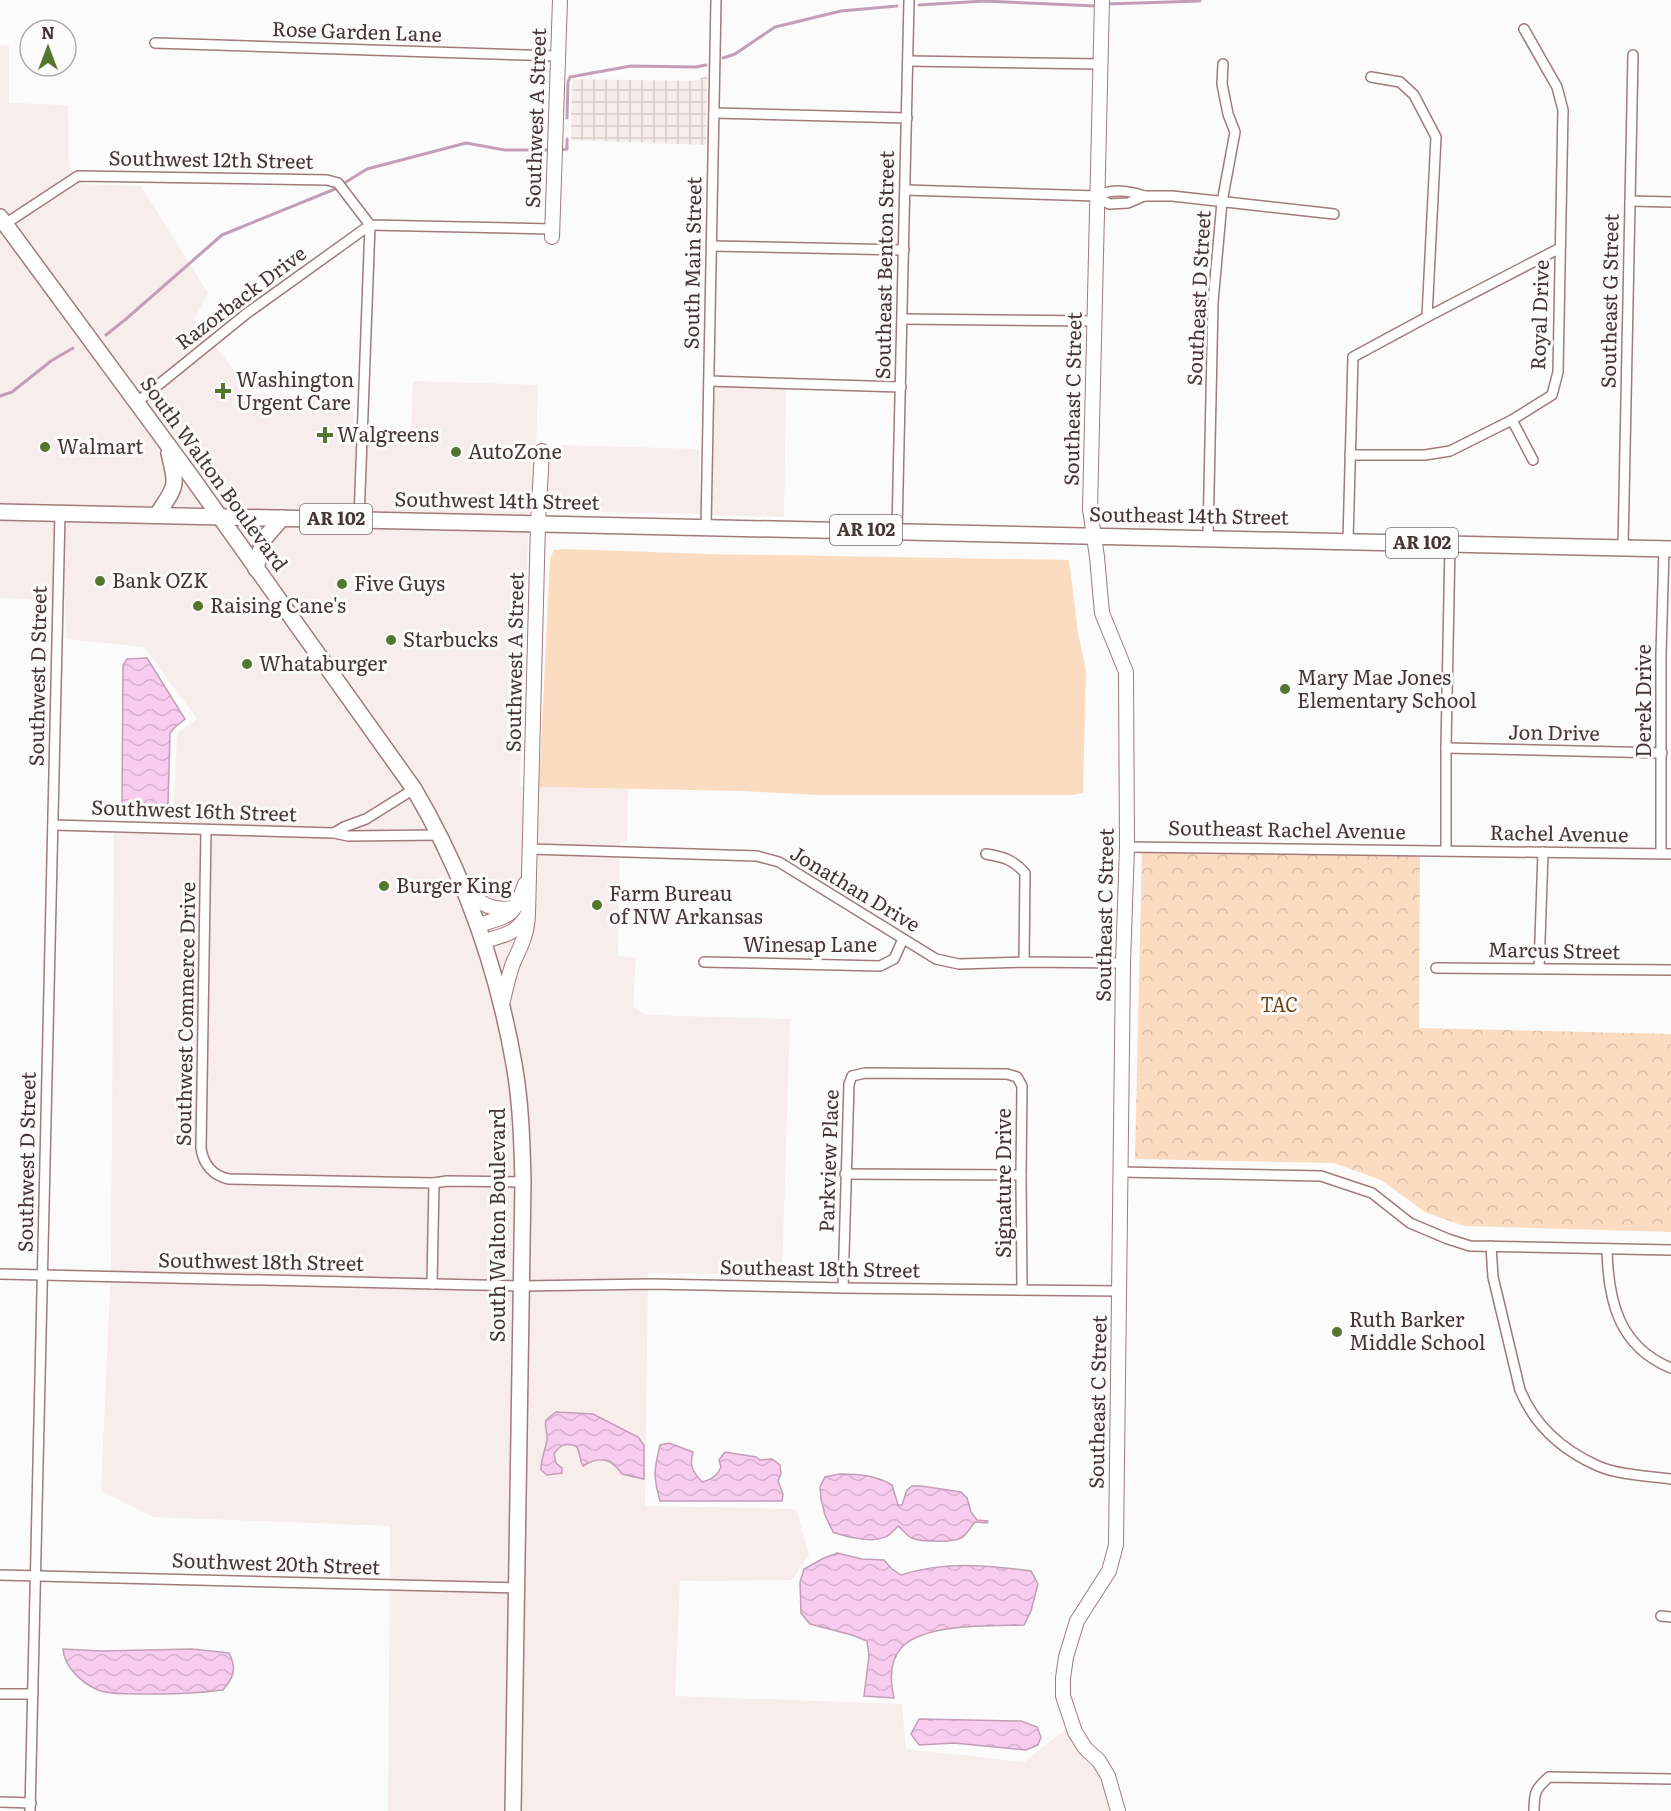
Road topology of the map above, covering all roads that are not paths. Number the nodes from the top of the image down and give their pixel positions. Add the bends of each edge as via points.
1 (560, 0) edge
2 (717, 0) edge
3 (909, 0) edge
4 (1102, 0) edge
5 (1524, 29) dead end
6 (155, 44) dead end
7 (1633, 55) dead end
8 (558, 56) junction
9 (908, 61) junction
10 (1100, 64) junction
11 (1223, 64) dead end
12 (1371, 77) dead end
13 (714, 113) junction
14 (907, 118) junction
15 (905, 190) junction
16 (1097, 196) junction
17 (1630, 201) junction
18 (1222, 202) junction
19 (1671, 202) edge
20 (1335, 214) dead end
21 (3, 220) edge
22 (370, 225) junction
23 (552, 233) joint
24 (712, 246) junction
25 (1560, 248) junction
26 (904, 250) junction
27 (1427, 317) junction
28 (902, 319) junction
29 (1094, 321) junction
30 (710, 381) junction
31 (901, 387) junction
32 (136, 403) junction
33 (1512, 420) junction
34 (167, 445) junction
35 (542, 451) dead end
36 (1350, 454) junction
37 (1533, 460) dead end
38 (0, 512) edge
39 (60, 513) junction
40 (157, 516) junction
41 (218, 516) junction
42 (282, 518) junction
43 (359, 519) junction
44 (538, 523) junction
45 (706, 527) junction
46 (897, 531) junction
47 (1094, 535) junction
48 (1208, 538) junction
49 (1348, 541) junction
50 (1450, 544) junction
51 (1623, 548) junction
52 (1667, 549) edge
53 (256, 569) junction
54 (1446, 748) junction
55 (1662, 753) junction
56 (414, 789) junction
57 (53, 825) junction
58 (206, 830) junction
59 (334, 833) junction
60 (439, 835) junction
61 (1127, 847) junction
62 (530, 849) junction
63 (1446, 850) junction
64 (1543, 852) junction
65 (986, 854) dead end
66 (1666, 854) edge
67 (529, 874) junction
68 (465, 890) junction
69 (515, 908) junction
70 (528, 914) junction
71 (479, 925) junction
72 (903, 939) junction
73 (484, 941) junction
74 (704, 962) dead end
75 (1024, 962) junction
76 (1123, 963) junction
77 (1436, 968) dead end
78 (1539, 969) junction
79 (1671, 970) edge
80 (502, 1004) junction
81 (1017, 1077) joint
82 (1120, 1172) junction
83 (845, 1174) junction
84 (1021, 1175) junction
85 (523, 1182) junction
86 (434, 1183) junction
87 (1491, 1246) junction
88 (1607, 1249) junction
89 (1671, 1250) edge
90 (0, 1274) edge
91 (42, 1275) junction
92 (432, 1284) junction
93 (521, 1286) junction
94 (843, 1288) junction
95 (1022, 1290) junction
96 (1119, 1291) junction
97 (1671, 1368) edge
98 (1671, 1479) edge
99 (0, 1575) edge
100 (35, 1575) junction
101 (516, 1588) junction
102 (0, 1694) edge
103 (33, 1694) junction
104 (1671, 1779) edge
105 (0, 1802) edge
106 (30, 1807) edge
107 (513, 1811) edge
108 (1118, 1811) edge
109 (1534, 1811) edge

1 - 8 street, Southwest A Street
2 - 13 street, South Main Street
3 - 9 street, Southeast Benton Street
4 - 10 street, Southeast C Street
5 - 25 street, Royal Drive via 1557,87 1563,110
6 - 8 street, Rose Garden Lane
7 - 17 street, Southeast G Street
8 - 23 street, Southwest A Street
9 - 10 street
9 - 14 street, Southeast Benton Street
10 - 16 street, Southeast C Street
11 - 18 street, Southeast D Street via 1222,84 1235,132
12 - 27 street via 1401,82 1414,95 1436,137
13 - 14 street
13 - 24 street, South Main Street
14 - 15 street, Southeast Benton Street
15 - 16 street
15 - 26 street, Southeast Benton Street
16 - 18 street via 1107,191 1135,192
16 - 29 street, Southeast C Street
17 - 19 street
17 - 51 street, Southeast G Street
18 - 20 street
18 - 48 street, Southeast D Street via 1213,302
21 - 22 street, Southwest 12th Street via 78,176 127,176 327,180 338,183
21 - 32 main road, South Walton Boulevard
22 - 23 street
22 - 32 street, Razorback Drive via 246,314
22 - 43 street
24 - 26 street
24 - 30 street, South Main Street
25 - 27 street
25 - 33 street, Royal Drive via 1558,372 1552,395
26 - 28 street, Southeast Benton Street
27 - 36 street via 1353,357
28 - 29 street
28 - 31 street, Southeast Benton Street
29 - 47 street, Southeast C Street via 1090,509
30 - 31 street
30 - 45 street, South Main Street
31 - 46 street, Southeast Benton Street
32 - 34 main road, South Walton Boulevard
33 - 36 street, Royal Drive via 1450,451 1425,455
33 - 37 street
34 - 40 main road via 175,485
34 - 41 main road, South Walton Boulevard
35 - 44 street, Southwest A Street
36 - 49 street
38 - 39 main road, Southwest 14th Street / AR 102
39 - 40 main road, Southwest 14th Street / AR 102
39 - 57 street, Southwest D Street
40 - 41 main road, Southwest 14th Street / AR 102
41 - 42 main road, Southwest 14th Street / AR 102
41 - 53 main road, South Walton Boulevard
42 - 43 main road, Southwest 14th Street / AR 102
42 - 53 main road via 263,540
43 - 44 main road, Southwest 14th Street / AR 102
44 - 45 main road, Southwest 14th Street / AR 102
44 - 62 street, Southwest A Street
45 - 46 main road, Southeast 14th Street / AR 102
46 - 47 main road, Southeast 14th Street / AR 102
47 - 48 main road, Southeast 14th Street / AR 102
47 - 61 street, Southeast C Street via 1102,613 1126,672
48 - 49 main road, Southeast 14th Street / AR 102
49 - 50 main road, Southeast 14th Street / AR 102
50 - 51 main road, Southeast 14th Street / AR 102
50 - 54 street
51 - 52 main road, Southeast 14th Street / AR 102
52 - 55 street, Derek Drive
53 - 56 main road, South Walton Boulevard
54 - 55 street, Jon Drive
54 - 63 street
55 - 66 street, Derek Drive
56 - 59 street, Southwest 16th Street via 366,819
56 - 60 main road, South Walton Boulevard
57 - 58 street, Southwest 16th Street
57 - 91 street, Southwest D Street
58 - 59 street, Southwest 16th Street
58 - 86 street, Southwest Commerce Drive via 201,1148 206,1163 214,1173 229,1179
59 - 60 street, Southwest 16th Street
60 - 68 main road, South Walton Boulevard
61 - 63 street, Southeast Rachel Avenue
61 - 76 street, Southeast C Street
62 - 67 street, Southwest A Street
62 - 72 street, Jonathan Drive via 757,856 779,862
63 - 64 street, Rachel Avenue
64 - 66 street, Rachel Avenue
64 - 78 street
65 - 75 street via 1015,862 1025,873
67 - 69 street, Southwest A Street
67 - 70 street, Southwest A Street
68 - 69 street via 498,910
68 - 71 main road, South Walton Boulevard
69 - 71 street via 508,915
70 - 73 street via 514,932
70 - 80 street, Southwest A Street via 527,931
71 - 73 main road, South Walton Boulevard
72 - 74 street, Winesap Lane via 894,959 880,966
72 - 75 street, Jonathan Drive via 936,960
73 - 80 main road, South Walton Boulevard
75 - 76 street, Jonathan Drive
76 - 82 street, Southeast C Street
77 - 78 street, Marcus Street
78 - 79 street, Marcus Street
80 - 85 main road, South Walton Boulevard via 519,1102
81 - 83 street, Parkview Place via 865,1073 852,1076
81 - 84 street, Signature Drive via 1022,1086
82 - 87 street via 1321,1176 1372,1193 1410,1223 1470,1245
82 - 96 street, Southeast C Street
83 - 84 street
83 - 94 street, Parkview Place
84 - 95 street, Signature Drive
85 - 86 street, Southwest Commerce Drive
85 - 93 main road, South Walton Boulevard
86 - 92 street
87 - 88 street
87 - 98 street via 1493,1277 1520,1390 1536,1420 1558,1441 1599,1467
88 - 89 street
88 - 97 street via 1608,1280 1619,1322 1636,1347
90 - 91 street, Southwest 18th Street
91 - 92 street, Southwest 18th Street
91 - 100 street, Southwest D Street
92 - 93 street, Southwest 18th Street
93 - 94 street, Southeast 18th Street
93 - 101 main road, South Walton Boulevard
94 - 95 street, Southeast 18th Street
95 - 96 street, Southeast 18th Street
96 - 108 street, Southeast C Street via 1116,1545 1109,1571 1077,1621 1063,1678 1063,1696 1075,1732 1108,1776
99 - 100 street, Southwest 20th Street
100 - 101 street, Southwest 20th Street
100 - 103 street, Southwest D Street
101 - 107 main road, South Walton Boulevard
102 - 103 street
103 - 106 street, Southwest D Street
104 - 109 street via 1549,1777 1534,1794
105 - 106 street

